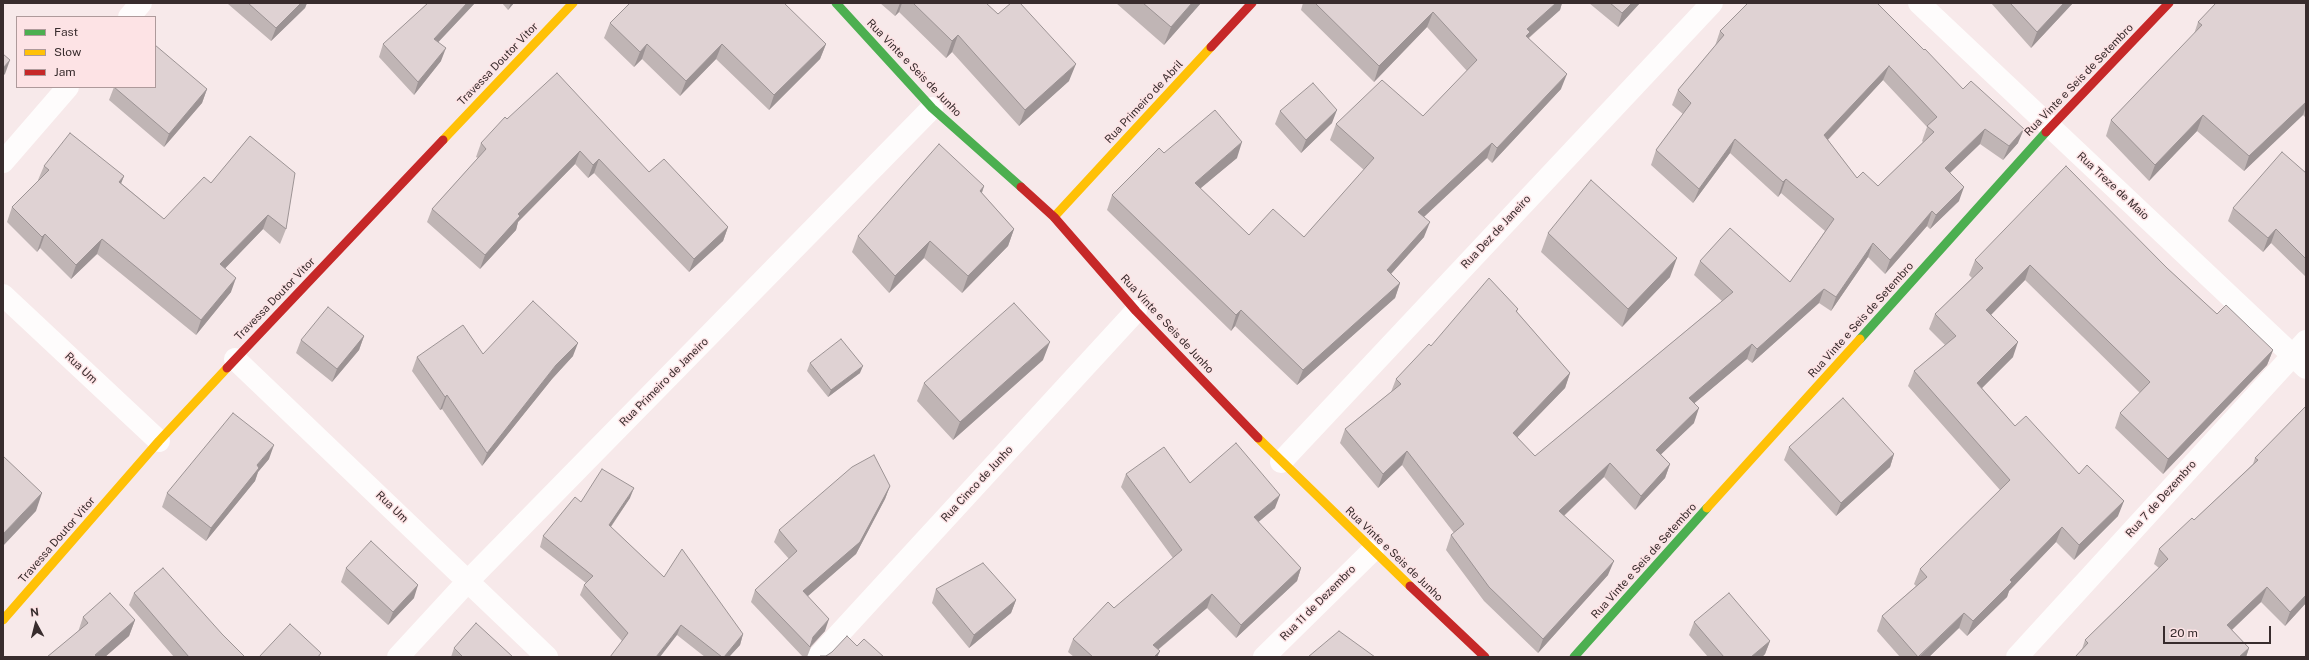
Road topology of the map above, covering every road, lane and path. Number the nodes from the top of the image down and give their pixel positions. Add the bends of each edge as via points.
1 (141, 3) edge
2 (573, 3) edge
3 (836, 3) edge
4 (1252, 3) edge
5 (1712, 3) edge
6 (1920, 3) edge
7 (2169, 3) edge
8 (130, 16) edge
9 (67, 88) edge
10 (932, 108) junction
11 (2050, 127) junction
12 (3, 162) edge
13 (1054, 217) junction
14 (3, 295) edge
15 (1136, 311) junction
16 (2301, 355) edge
17 (235, 359) junction
18 (159, 441) junction
19 (1281, 462) junction
20 (1373, 550) junction
21 (468, 581) junction
22 (3, 620) edge
23 (398, 657) edge
24 (547, 657) edge
25 (818, 657) edge
26 (1264, 657) edge
27 (1485, 657) edge
28 (1574, 657) edge
29 (2017, 657) edge

1 - 8 street
2 - 17 street, Travessa Doutor Vitor
3 - 10 street, Rua Vinte e Seis de Junho
4 - 13 street, Rua Primeiro de Abril
5 - 19 street, Rua Dez de Janeiro
6 - 11 street, Rua Treze de Maio
7 - 11 street, Rua Vinte e Seis de Setembro
9 - 12 street
10 - 13 street, Rua Vinte e Seis de Junho
10 - 21 street, Rua Primeiro de Janeiro
11 - 16 street, Rua Treze de Maio
11 - 28 street, Rua Vinte e Seis de Setembro
13 - 15 street, Rua Vinte e Seis de Junho
14 - 18 street, Rua Um
15 - 19 street, Rua Vinte e Seis de Junho
15 - 25 street, Rua Cinco de Junho
16 - 29 street, Rua 7 de Dezembro
17 - 18 street, Travessa Doutor Vitor
17 - 21 street, Rua Um
18 - 22 street, Travessa Doutor Vitor
19 - 20 street, Rua Vinte e Seis de Junho
20 - 26 street, Rua 11 de Dezembro
20 - 27 street, Rua Vinte e Seis de Junho
21 - 23 street, Rua Primeiro de Janeiro
21 - 24 street, Rua Um

